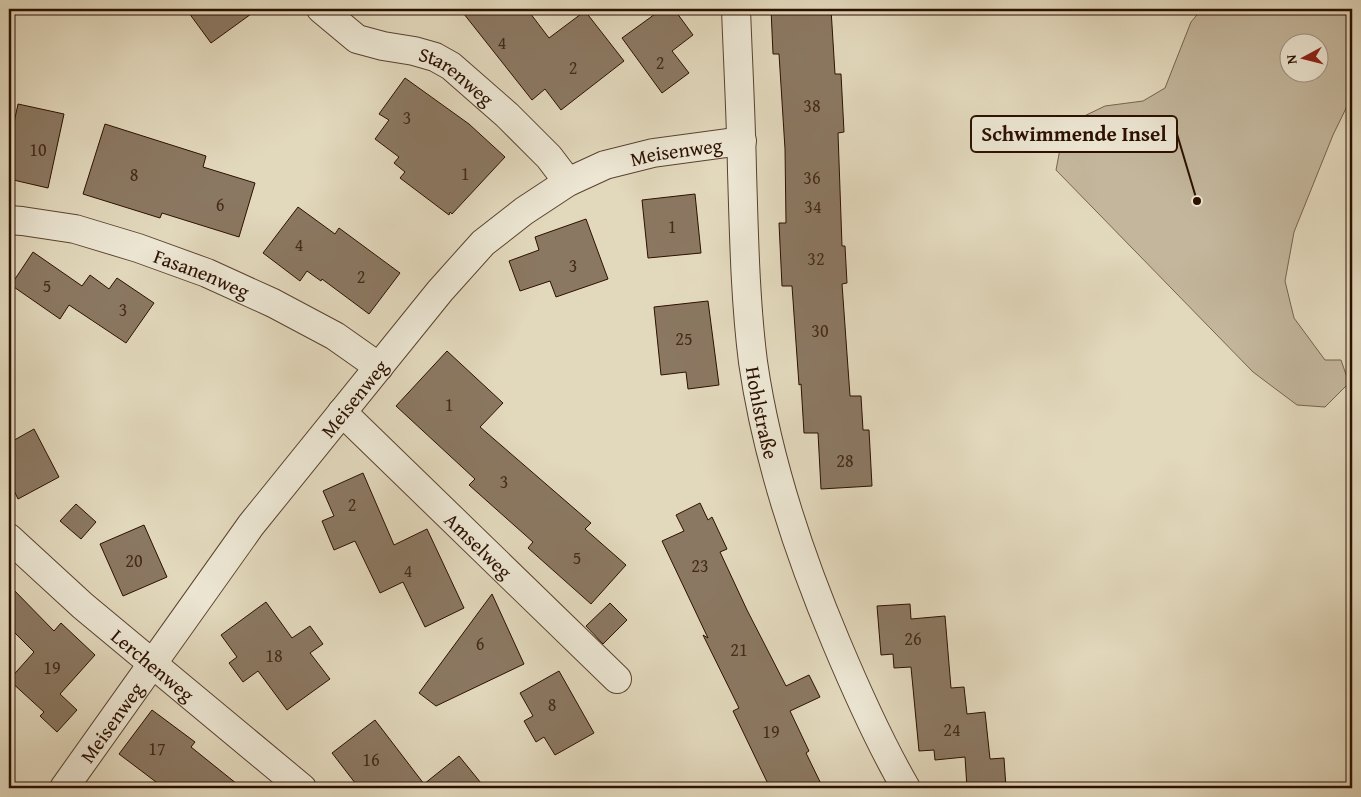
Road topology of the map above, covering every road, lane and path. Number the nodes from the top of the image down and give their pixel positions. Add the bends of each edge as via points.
1 (321, 9) edge
2 (736, 9) edge
3 (742, 141) junction
4 (568, 182) junction
5 (9, 220) edge
6 (379, 367) junction
7 (342, 412) junction
8 (9, 538) edge
9 (154, 664) junction
10 (617, 679) dead end
11 (64, 788) edge
12 (302, 788) edge
13 (906, 788) edge

1 - 4 street, Starenweg via 357,39 435,57 451,66 507,115 549,157
2 - 3 street, Hohlstraße
3 - 4 street, Meisenweg via 653,153 605,165
3 - 13 street, Hohlstraße via 746,282 753,362 768,444 788,518 823,612 855,688
4 - 6 street, Meisenweg via 483,243
5 - 6 street, Fasanenweg via 75,229 207,273 335,336
6 - 7 street, Meisenweg
7 - 9 street, Meisenweg via 210,581
7 - 10 street, Amselweg
8 - 9 street, Lerchenweg via 83,606
9 - 11 street, Meisenweg
9 - 12 street, Lerchenweg

